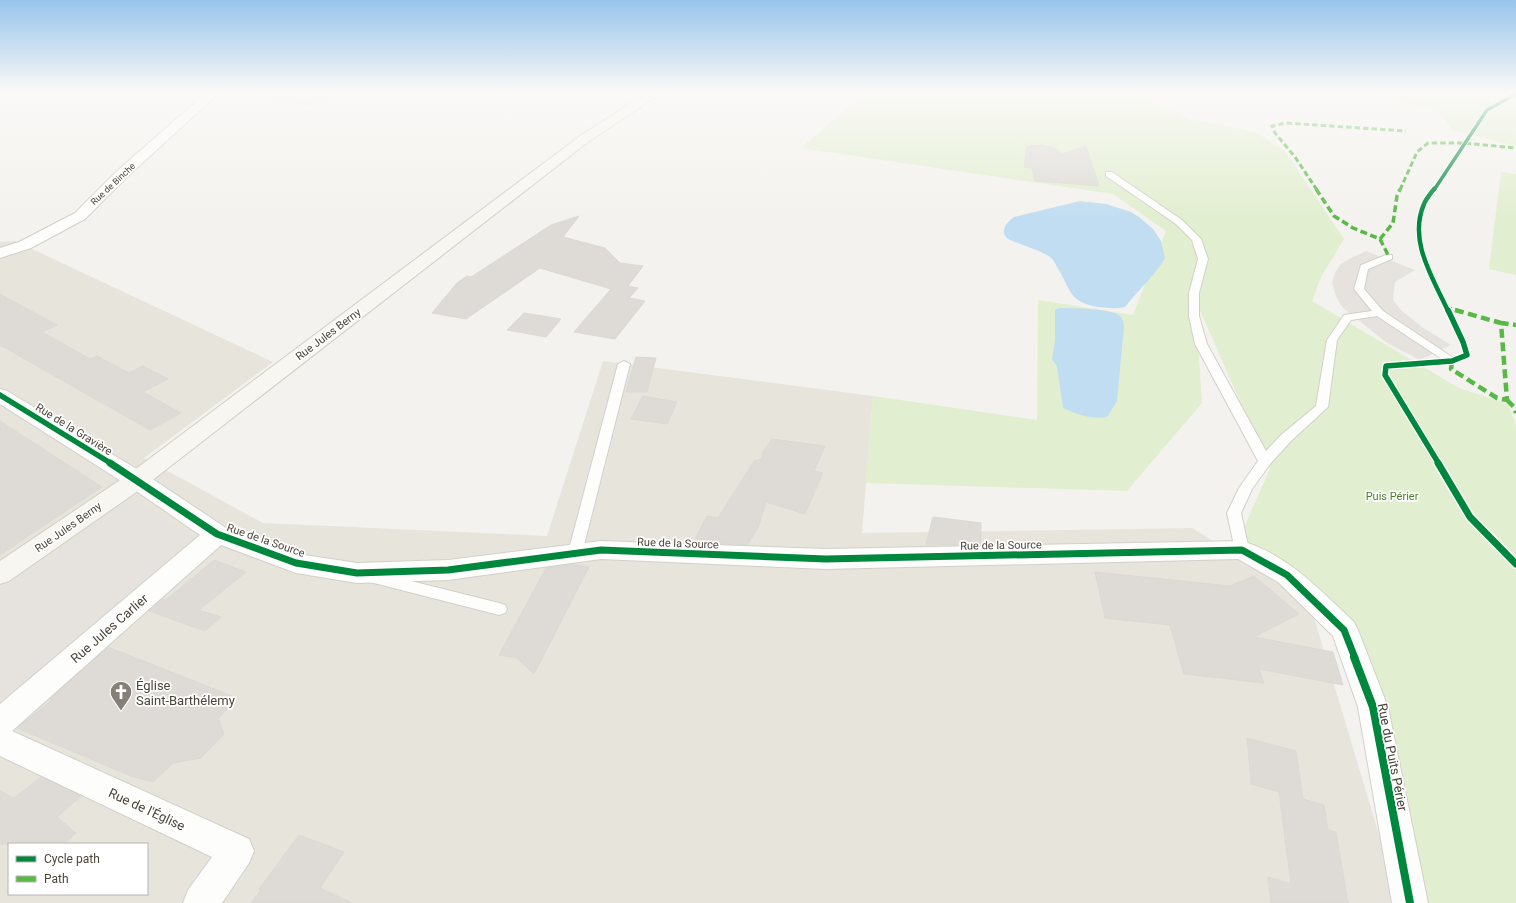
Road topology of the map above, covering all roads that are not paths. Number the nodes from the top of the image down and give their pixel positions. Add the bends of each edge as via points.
1 (166, 135) edge
2 (590, 135) edge
3 (1109, 174) dead end
4 (0, 253) edge
5 (1389, 257) dead end
6 (1379, 314) junction
7 (1452, 361) dead end
8 (624, 364) dead end
9 (0, 395) edge
10 (1265, 461) junction
11 (137, 480) junction
12 (217, 534) junction
13 (1242, 550) junction
14 (575, 553) junction
15 (0, 574) edge
16 (357, 574) junction
17 (499, 609) dead end
18 (0, 723) edge
19 (0, 741) edge
20 (201, 903) edge
21 (1410, 903) edge

1 - 4 street, Rue de Binche via 80,216 25,245
2 - 11 main road, Rue Jules Berny
3 - 10 lane via 1179,222 1196,239 1202,260 1194,293 1194,316 1201,344
5 - 6 lane via 1364,267 1359,288
6 - 7 lane
6 - 10 lane via 1348,317 1332,340 1322,407 1286,438
8 - 14 lane
9 - 11 street, Rue de la Gravière
10 - 13 lane via 1246,488 1234,513
11 - 12 street, Rue de la Source
11 - 15 main road, Rue Jules Berny
12 - 16 street, Rue de la Source via 296,563
12 - 18 street, Rue Jules Carlier
13 - 14 street, Rue de la Source via 826,559 601,550
13 - 21 street, Rue du Puits Périer via 1287,575 1344,630 1373,707
14 - 16 street, Rue de la Source via 448,570
16 - 17 lane
19 - 20 street, Rue de l'Église via 237,851

